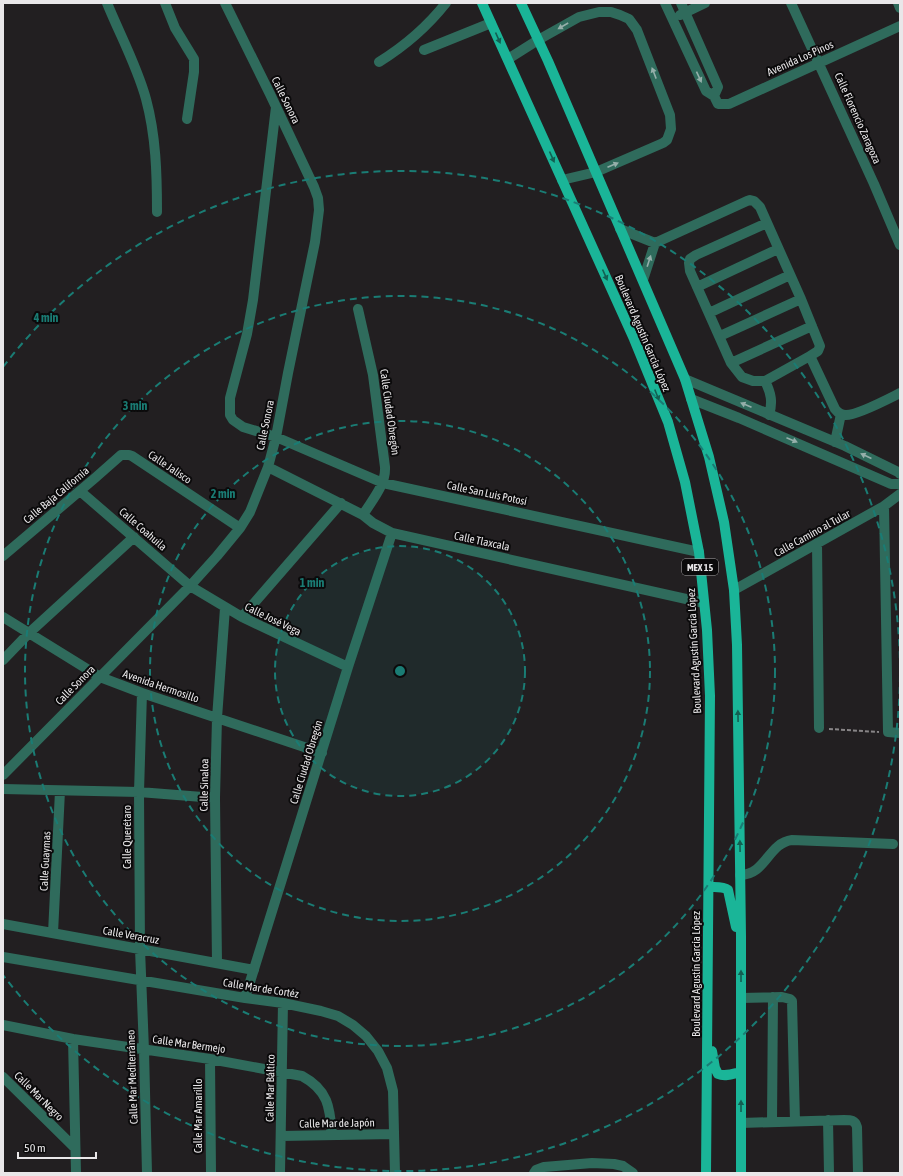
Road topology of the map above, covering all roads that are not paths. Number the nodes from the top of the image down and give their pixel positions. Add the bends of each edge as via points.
1 (107, 3) edge
2 (165, 3) edge
3 (225, 3) edge
4 (446, 3) edge
5 (482, 3) edge
6 (665, 3) edge
7 (705, 3) edge
8 (791, 3) edge
9 (898, 3) edge
10 (524, 4) edge
11 (683, 8) edge
12 (900, 8) edge
13 (673, 19) junction
14 (491, 23) junction
15 (900, 26) edge
16 (538, 40) junction
17 (424, 50) dead end
18 (508, 59) junction
19 (379, 62) dead end
20 (819, 63) junction
21 (714, 96) junction
22 (276, 106) junction
23 (187, 119) dead end
24 (596, 172) junction
25 (562, 180) junction
26 (157, 212) dead end
27 (767, 223) junction
28 (620, 229) junction
29 (655, 243) junction
30 (900, 245) edge
31 (778, 249) junction
32 (790, 275) junction
33 (643, 280) junction
34 (697, 286) junction
35 (801, 299) junction
36 (358, 309) dead end
37 (709, 313) junction
38 (812, 326) junction
39 (720, 336) junction
40 (810, 356) junction
41 (732, 363) junction
42 (685, 379) junction
43 (765, 381) junction
44 (900, 393) edge
45 (691, 399) junction
46 (841, 414) junction
47 (769, 415) junction
48 (821, 436) junction
49 (276, 437) junction
50 (835, 442) junction
51 (815, 450) junction
52 (125, 454) joint
53 (268, 467) junction
54 (900, 474) edge
55 (383, 483) junction
56 (900, 484) edge
57 (80, 491) junction
58 (900, 497) edge
59 (341, 503) junction
60 (884, 506) junction
61 (363, 515) junction
62 (240, 528) junction
63 (392, 533) junction
64 (134, 537) junction
65 (817, 543) junction
66 (699, 552) junction
67 (3, 556) edge
68 (190, 586) junction
69 (734, 590) junction
70 (704, 603) junction
71 (225, 608) junction
72 (3, 617) edge
73 (242, 617) junction
74 (29, 633) junction
75 (3, 660) edge
76 (348, 668) junction
77 (100, 677) junction
78 (142, 693) junction
79 (217, 718) junction
80 (819, 728) road end
81 (900, 733) edge
82 (322, 753) junction
83 (3, 775) edge
84 (3, 789) edge
85 (60, 790) junction
86 (139, 792) junction
87 (215, 798) junction
88 (893, 844) dead end
89 (740, 875) junction
90 (708, 887) junction
91 (3, 924) edge
92 (53, 934) junction
93 (741, 936) junction
94 (140, 949) junction
95 (3, 957) edge
96 (217, 963) junction
97 (254, 970) junction
98 (141, 980) junction
99 (773, 997) junction
100 (245, 998) junction
101 (741, 998) junction
102 (283, 1003) junction
103 (3, 1025) edge
104 (708, 1029) junction
105 (73, 1039) junction
106 (144, 1050) junction
107 (210, 1059) junction
108 (282, 1072) junction
109 (741, 1072) junction
110 (3, 1077) edge
111 (828, 1120) junction
112 (795, 1121) junction
113 (772, 1122) junction
114 (741, 1123) junction
115 (332, 1134) junction
116 (394, 1134) junction
117 (281, 1136) junction
118 (75, 1148) junction
119 (76, 1173) edge
120 (147, 1173) edge
121 (210, 1173) edge
122 (280, 1173) edge
123 (395, 1173) edge
124 (534, 1173) edge
125 (633, 1173) edge
126 (706, 1173) edge
127 (741, 1173) edge
128 (829, 1173) edge
129 (858, 1173) edge

1 - 26 street via 137,72 146,101 154,141
2 - 23 street via 175,28 195,64
3 - 22 street, Calle Sonora
4 - 19 street via 413,38
5 - 14 main road, Boulevard Agustín García López / MEX 15
6 - 13 street
7 - 11 street
8 - 20 street, Calle Florencio Zaragoza
9 - 12 street
10 - 16 main road, Boulevard Agustín García López / MEX 15
11 - 13 street
11 - 21 street via 718,87
13 -> 21 street via 706,91
14 - 17 street
14 -> 18 main road, Boulevard Agustín García López / MEX 15
15 - 20 street, Avenida Los Pinos
16 - 18 street
16 - 24 main road, Boulevard Agustín García López / MEX 15
24 -> 16 street via 657,146 667,140 669,135 670,116 637,30 628,19 620,15 599,12 578,17
18 -> 25 main road, Boulevard Agustín García López / MEX 15
20 - 21 street, Avenida Los Pinos via 729,104 718,104
20 - 30 street, Calle Florencio Zaragoza
22 - 49 street, Calle Sonora via 314,187 319,210 316,242
22 - 49 street, Calle San Luis Potosí via 253,300 230,398 230,415 237,424
24 - 25 street
24 - 28 main road, Boulevard Agustín García López / MEX 15
25 -> 66 main road, Boulevard Agustín García López / MEX 15 via 634,339 668,422 685,482
27 - 29 street via 760,207 750,200
27 - 31 street
27 - 34 street via 691,258 689,266
28 - 29 street
28 - 33 main road, Boulevard Agustín García López / MEX 15
33 -> 29 street
31 - 32 street
31 - 34 street
32 - 35 street
32 - 37 street
33 - 42 main road, Boulevard Agustín García López / MEX 15
34 - 37 street
35 - 38 street
35 - 39 street
36 - 55 street, Calle Ciudad Obregón via 373,375 386,467
37 - 39 street
38 - 40 street via 820,346 818,352
38 - 41 street
39 - 41 street
40 - 43 street
40 - 46 street via 835,410
41 - 43 street via 742,377 753,381
42 - 45 main road, Boulevard Agustín García López / MEX 15
47 -> 42 street
43 - 47 street via 772,402
44 - 46 street via 860,411
45 -> 51 street
45 - 69 main road, Boulevard Agustín García López / MEX 15 via 721,508
46 - 50 street
47 - 48 street
48 - 50 street
48 - 51 street
49 - 53 street, Calle Sonora
49 - 55 street, Calle San Luis Potosí
54 -> 50 street
51 - 56 street via 891,484
52 - 57 street, Calle Baja California via 121,454
52 - 62 street, Calle Jalisco via 132,456
53 - 59 street, Calle Tlaxcala
53 - 62 street, Calle Sonora via 250,512
55 - 61 street, Calle Ciudad Obregón
55 - 66 street, Calle San Luis Potosí
57 - 64 street, Calle Coahuila
57 - 67 street, Calle Baja California
58 - 60 street, Calle Camino al Tular
59 - 61 street, Calle Tlaxcala
59 - 73 street
60 - 65 street, Calle Camino al Tular
60 - 81 street via 888,732
61 - 63 street, Calle Tlaxcala
62 - 68 street, Calle Sonora
63 - 70 street, Calle Tlaxcala
63 - 76 street, Calle Ciudad Obregón
64 - 68 street, Calle Coahuila
64 - 74 street
65 - 69 street, Calle Camino al Tular
65 - 80 street
66 - 70 main road, Boulevard Agustín García López / MEX 15
68 - 71 street, Calle José Vega
68 - 77 street, Calle Sonora
89 -> 69 main road, Boulevard Agustín García López / MEX 15
70 - 90 main road, Boulevard Agustín García López / MEX 15 via 710,696
71 - 73 street, Calle José Vega
71 - 79 street, Calle Sinaloa
72 - 74 street, Avenida Hermosillo
73 - 76 street, Calle José Vega
74 - 75 street
74 - 77 street, Avenida Hermosillo
76 - 82 street, Calle Ciudad Obregón
77 - 78 street, Avenida Hermosillo
77 - 83 street, Calle Sonora
78 - 79 street, Avenida Hermosillo
78 - 86 street, Calle Querétaro
79 - 82 street, Avenida Hermosillo
79 - 87 street, Calle Sinaloa
82 - 97 street, Calle Ciudad Obregón
84 - 85 street
85 - 86 street
85 - 92 street, Calle Guaymas
86 - 87 street
86 - 94 street, Calle Querétaro
87 - 96 street, Calle Sinaloa
88 - 89 street via 786,841 781,843 759,868 750,874
89 - 93 main road, Boulevard Agustín García López / MEX 15
90 - 93 main road via 723,887 728,890 735,924
90 - 104 main road, Boulevard Agustín García López / MEX 15
91 - 92 street, Calle Veracruz
92 - 94 street, Calle Veracruz
101 -> 93 main road, Boulevard Agustín García López / MEX 15
94 - 96 street, Calle Veracruz
94 - 98 street, Calle Querétaro
95 - 98 street, Calle Mar de Cortéz
96 - 97 street, Calle Veracruz
97 - 100 street, Calle Ciudad Obregón
98 - 100 street, Calle Mar de Cortéz
98 - 106 street, Calle Mar Mediterráneo
99 - 101 street
99 - 112 street via 788,998 793,1004
99 - 113 street
100 - 102 street, Calle Mar de Cortéz
101 - 109 main road, Boulevard Agustín García López / MEX 15
102 - 108 street, Calle Mar Báltico
102 - 116 street, Calle Mar de Cortéz via 338,1016 366,1036 387,1068 393,1091
103 - 105 street, Calle Mar Bermejo
104 - 109 main road via 718,1074 726,1076
104 - 126 main road, Boulevard Agustín García López / MEX 15
105 - 106 street, Calle Mar Bermejo
105 - 118 street
106 - 107 street, Calle Mar Bermejo
106 - 120 street, Calle Mar Mediterráneo
107 - 108 street, Calle Mar Bermejo
107 - 121 street, Calle Mar Amarillo
108 - 115 street, Calle Mar Bermejo via 302,1076 319,1088 330,1115
108 - 117 street, Calle Mar Báltico
114 -> 109 main road, Boulevard Agustín García López / MEX 15
110 - 118 street, Calle Mar Negro
111 - 112 street
111 - 128 street
111 - 129 street via 850,1120 856,1123
112 - 113 street
113 - 114 street
114 - 127 main road, Boulevard Agustín García López / MEX 15
115 - 116 street, Calle Mar de Japón
115 - 117 street, Calle Mar de Japón
116 - 123 street, Calle Mar de Cortéz
117 - 122 street, Calle Mar Báltico
118 - 119 street
124 - 125 street via 544,1167 592,1163 623,1166

